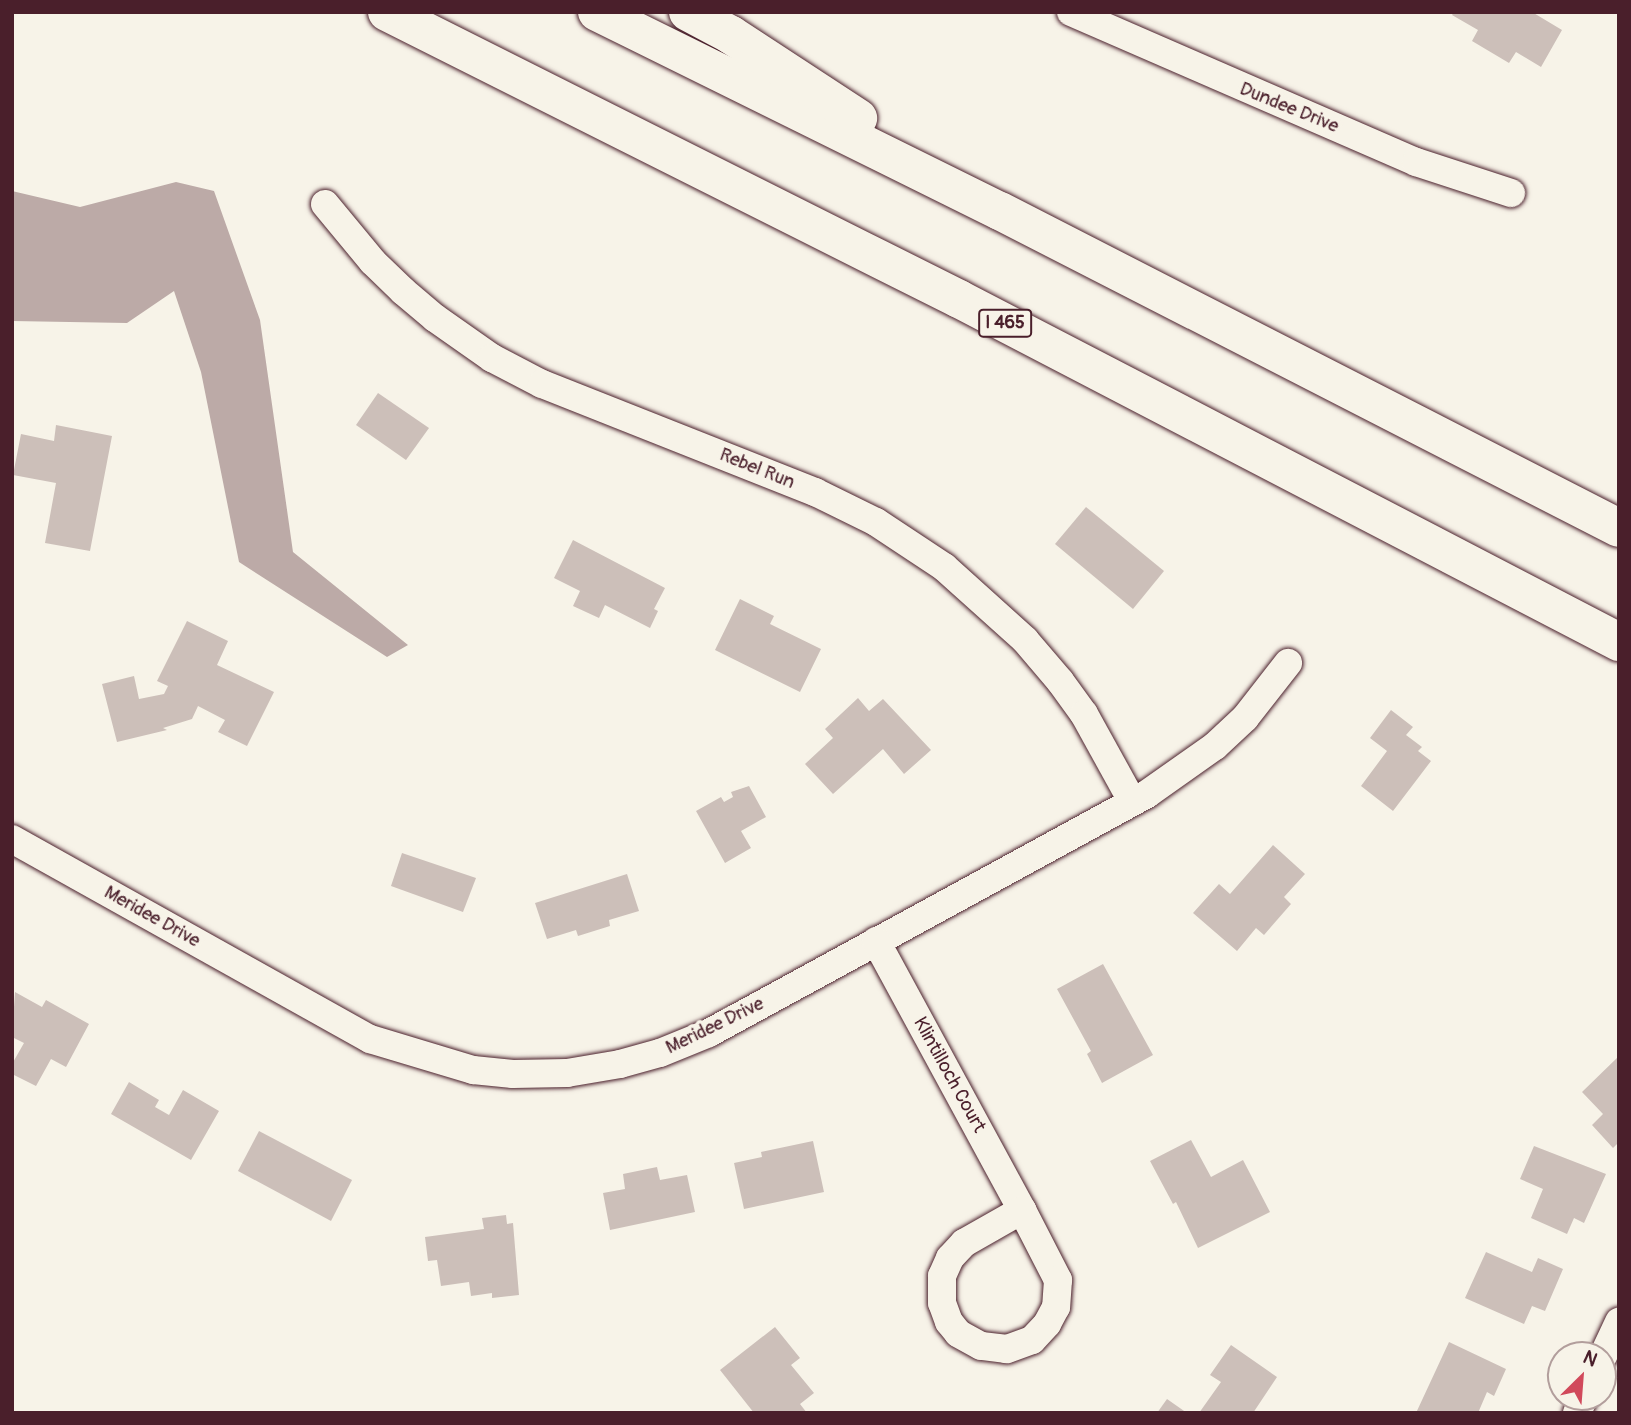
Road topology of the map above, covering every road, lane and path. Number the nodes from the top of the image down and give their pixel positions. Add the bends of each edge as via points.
1 (387, 12) edge
2 (597, 12) edge
3 (688, 12) edge
4 (1070, 12) edge
5 (1511, 193) dead end
6 (325, 204) dead end
7 (1000, 211) junction
8 (1619, 528) edge
9 (1619, 642) edge
10 (1288, 663) dead end
11 (1132, 801) junction
12 (12, 839) edge
13 (876, 941) junction
14 (1022, 1210) junction
15 (1619, 1321) edge
16 (1610, 1341) edge

1 - 9 highway, I 465 via 959,299
2 - 7 highway
3 - 7 highway via 731,35
4 - 5 street, Dundee Drive via 1416,162
6 - 11 street, Rebel Run via 403,291 492,358 542,384 815,492 876,522 944,567 1025,640 1060,681 1084,714
7 - 8 highway
10 - 11 street, Meridee Drive via 1245,718 1215,746
11 - 13 street, Meridee Drive
12 - 13 street, Meridee Drive via 345,1028 395,1049 473,1070 567,1073 660,1053 709,1033
13 - 14 street, Klintilloch Court
14 - 14 street, Klintilloch Court via 1058,1280 1056,1307 1032,1339 1007,1349 981,1346 949,1322 942,1303 942,1276 964,1242
15 - 16 street

